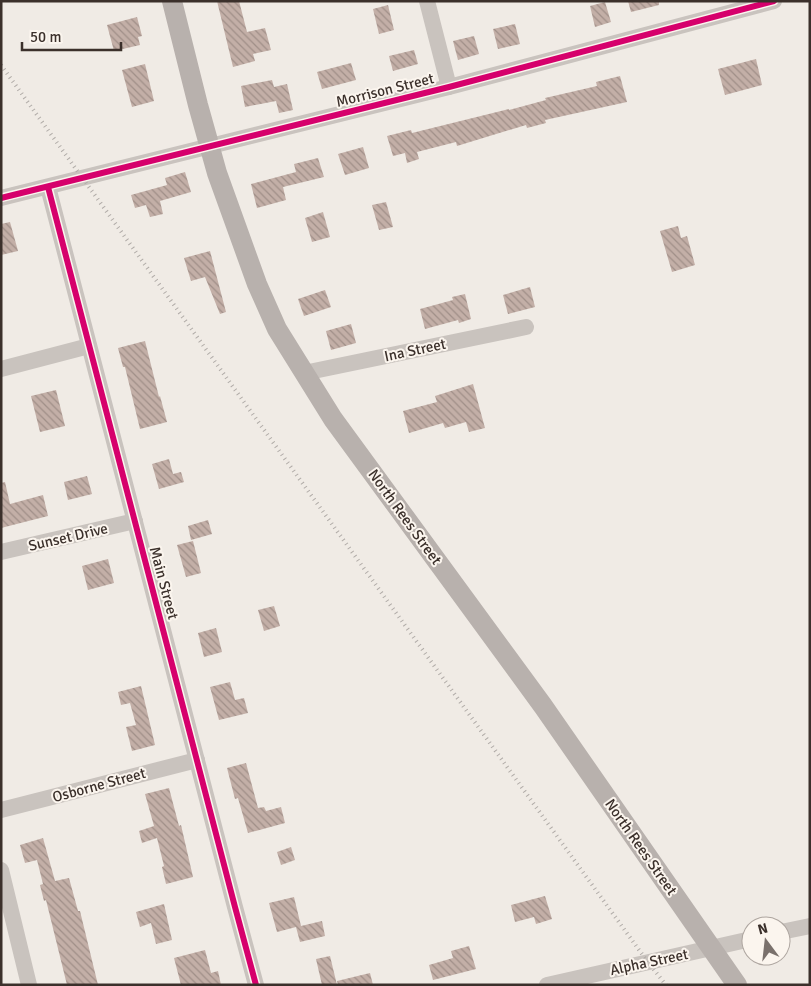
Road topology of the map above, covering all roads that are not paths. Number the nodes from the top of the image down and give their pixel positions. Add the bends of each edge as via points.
1 (172, 1) edge
2 (427, 1) edge
3 (774, 1) edge
4 (449, 87) junction
5 (210, 147) junction
6 (48, 187) junction
7 (1, 198) edge
8 (526, 327) dead end
9 (89, 346) junction
10 (1, 369) edge
11 (304, 373) junction
12 (134, 521) junction
13 (1, 552) edge
14 (197, 760) junction
15 (1, 810) edge
16 (1, 870) edge
17 (810, 926) edge
18 (791, 930) edge
19 (741, 941) edge
20 (711, 948) junction
21 (29, 985) edge
22 (256, 985) edge
23 (547, 985) edge
24 (737, 985) edge

1 - 5 main road, North Rees Street
2 - 4 street
3 - 4 street, Morrison Street
4 - 5 street, Morrison Street
5 - 6 street, Morrison Street
5 - 11 main road, North Rees Street via 256,284 277,329
6 - 7 street, Morrison Street
6 - 9 street, Main Street
8 - 11 street, Ina Street
9 - 10 street
9 - 12 street, Main Street
11 - 20 main road, North Rees Street via 333,419 544,706
12 - 13 street, Sunset Drive
12 - 14 street, Main Street
14 - 15 street, Osborne Street
14 - 22 street, Main Street
16 - 21 street
17 - 18 street
19 - 20 street, Alpha Street
20 - 23 street, Alpha Street
20 - 24 main road, North Rees Street

